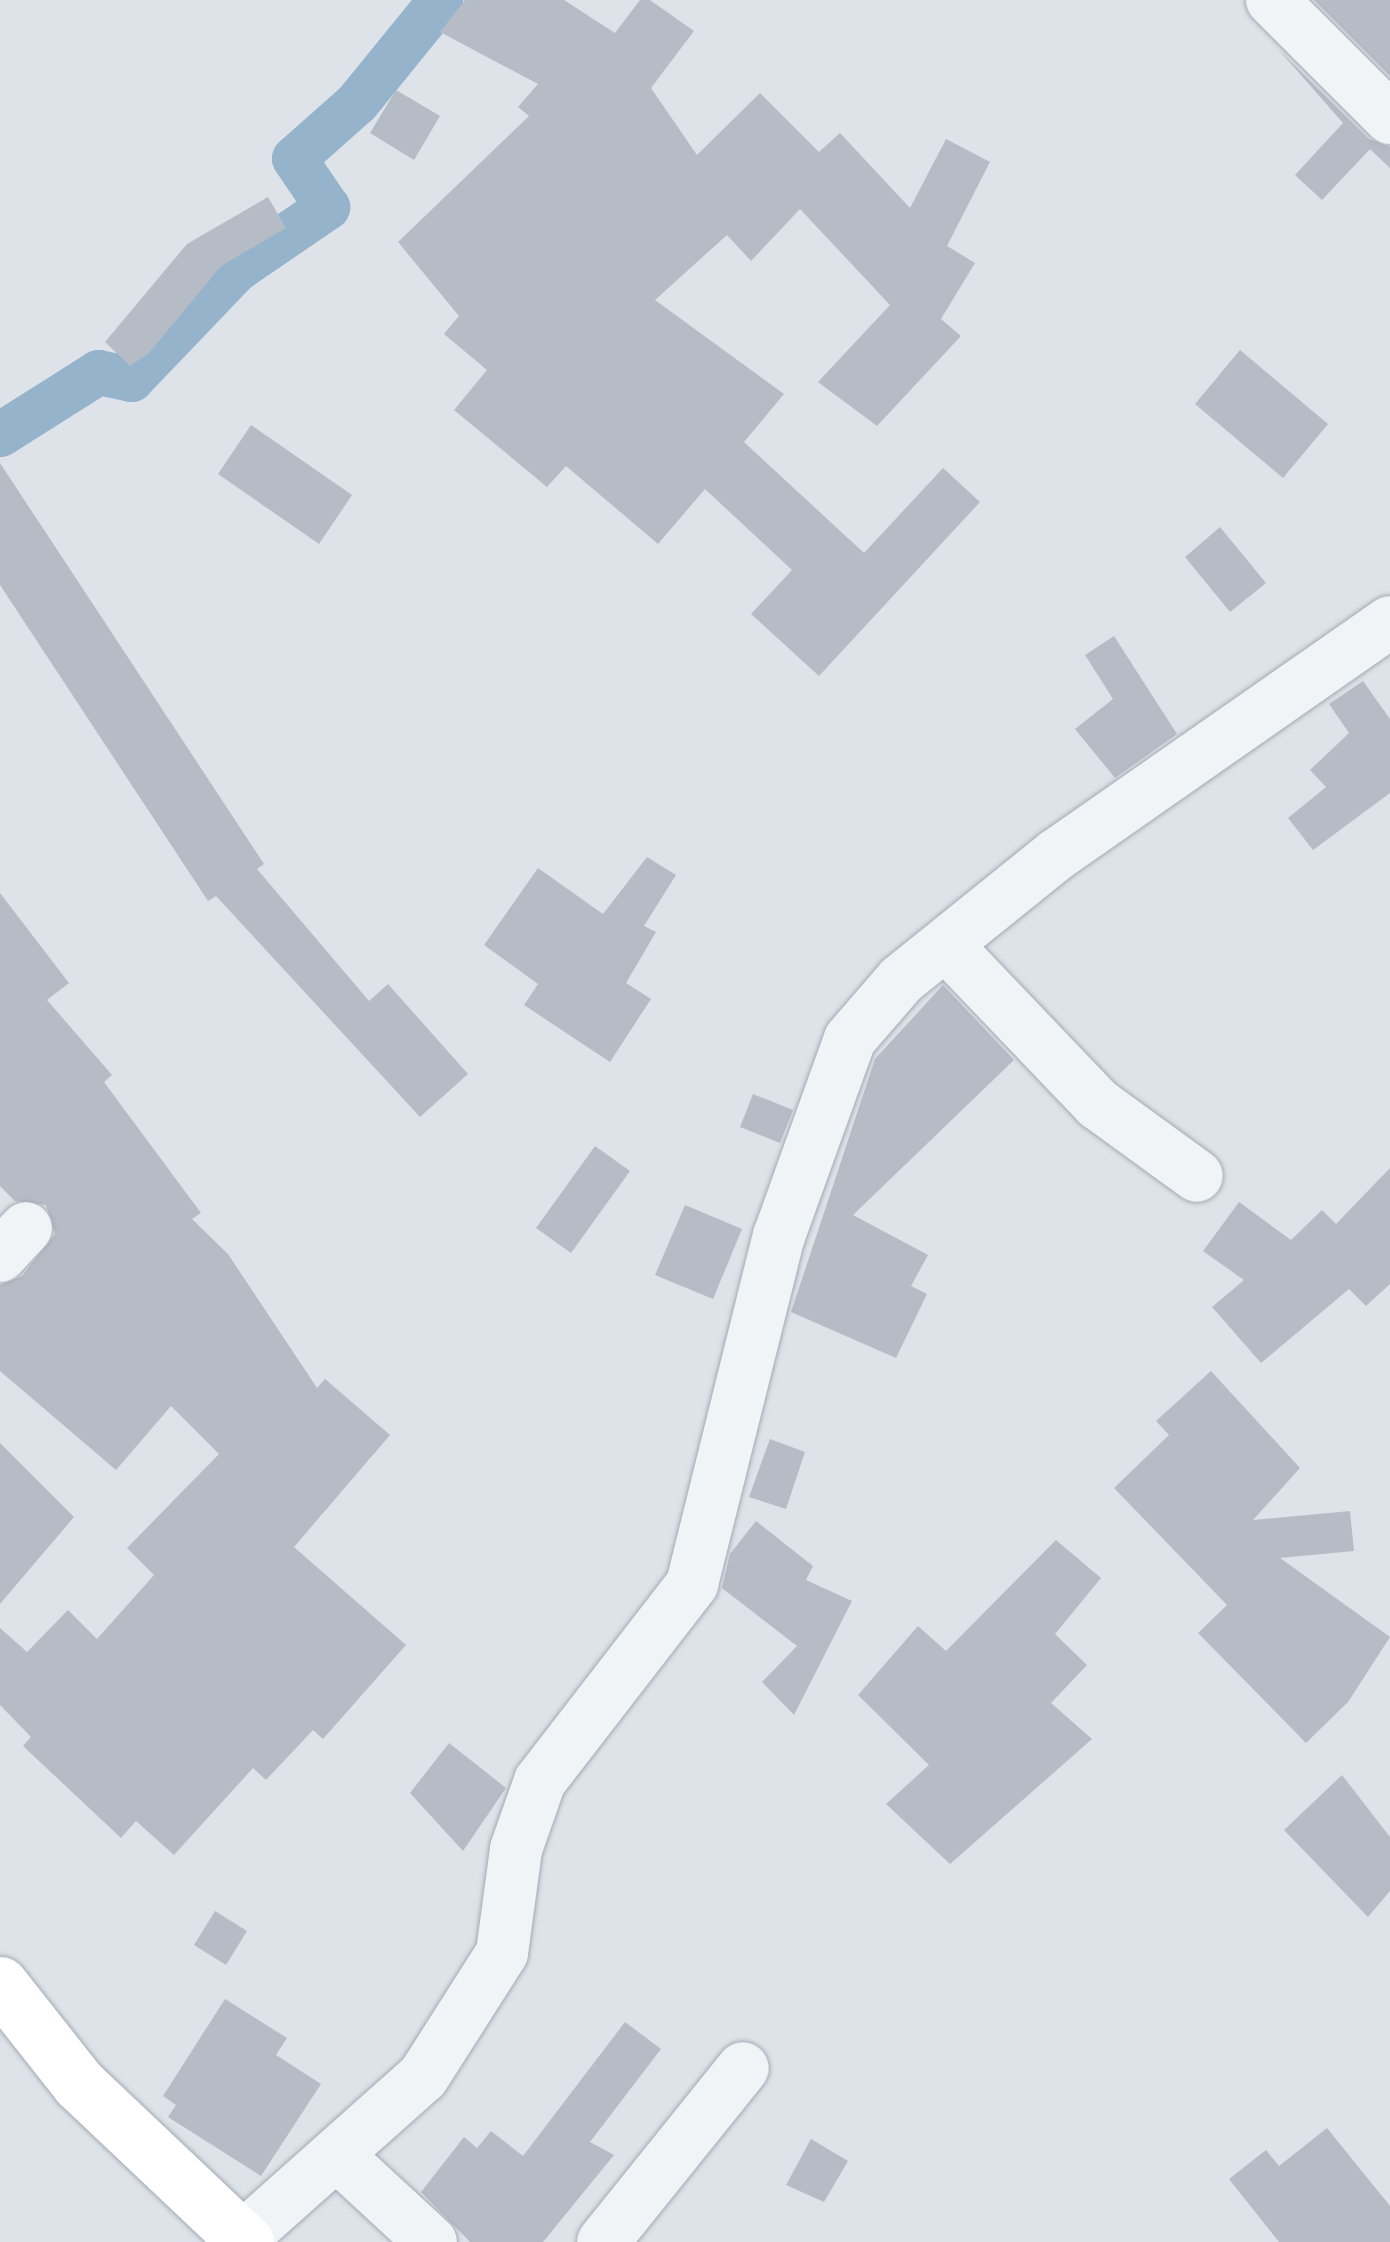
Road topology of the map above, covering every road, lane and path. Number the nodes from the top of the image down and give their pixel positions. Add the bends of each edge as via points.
1 (1272, 0) edge
2 (1390, 118) edge
3 (1390, 622) edge
4 (946, 944) junction
5 (1197, 1176) dead end
6 (0, 1984) edge
7 (744, 2068) dead end
8 (339, 2157) junction
9 (244, 2240) edge
10 (431, 2242) edge
11 (604, 2242) edge

1 - 2 street
3 - 4 street via 1056,855
4 - 5 street via 1098,1104
4 - 8 street via 850,1038 812,1134 692,1584 540,1781 516,1849 502,1953 423,2077
6 - 9 street via 79,2084
7 - 11 street
8 - 9 street
8 - 10 street

